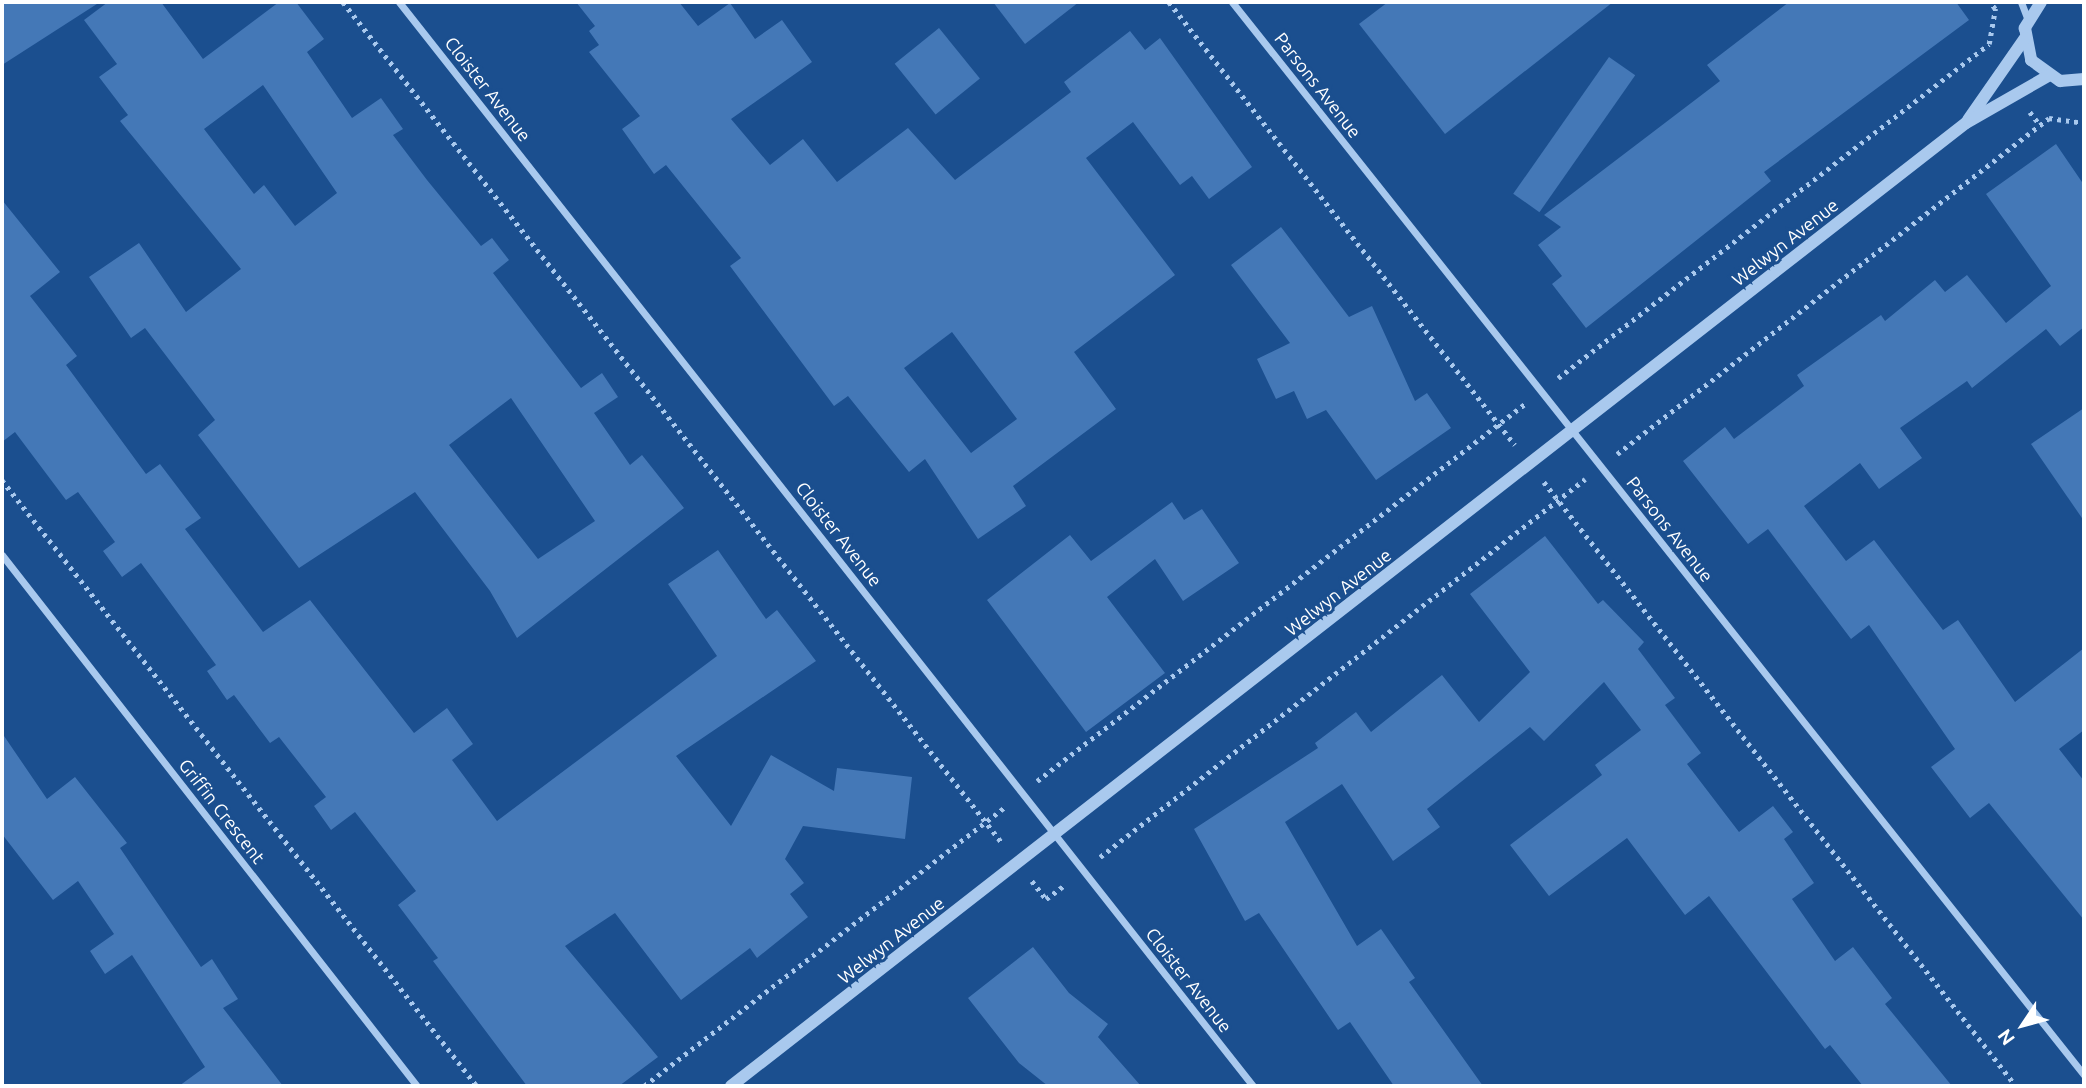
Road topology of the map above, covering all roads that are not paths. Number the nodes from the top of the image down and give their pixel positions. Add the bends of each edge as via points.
1 (399, 2) edge
2 (1232, 2) edge
3 (2021, 2) edge
4 (2041, 2) edge
5 (2028, 20) junction
6 (2025, 38) junction
7 (2048, 76) junction
8 (2084, 79) edge
9 (1966, 123) junction
10 (1572, 430) junction
11 (2, 555) edge
12 (1056, 835) junction
13 (2084, 1075) edge
14 (417, 1086) edge
15 (731, 1086) edge
16 (1253, 1086) edge

1 - 12 street, Cloister Avenue
2 - 10 street, Parsons Avenue
3 - 5 street
4 - 5 street, Welwyn Avenue
5 - 6 street, Welwyn Avenue
6 - 7 street via 2031,60
6 - 9 street, Welwyn Avenue
7 - 8 street
7 - 9 street, Welwyn Avenue
9 - 10 street, Welwyn Avenue
10 - 12 street, Welwyn Avenue
10 - 13 street, Parsons Avenue
11 - 14 street, Griffin Crescent
12 - 15 street, Welwyn Avenue
12 - 16 street, Cloister Avenue

